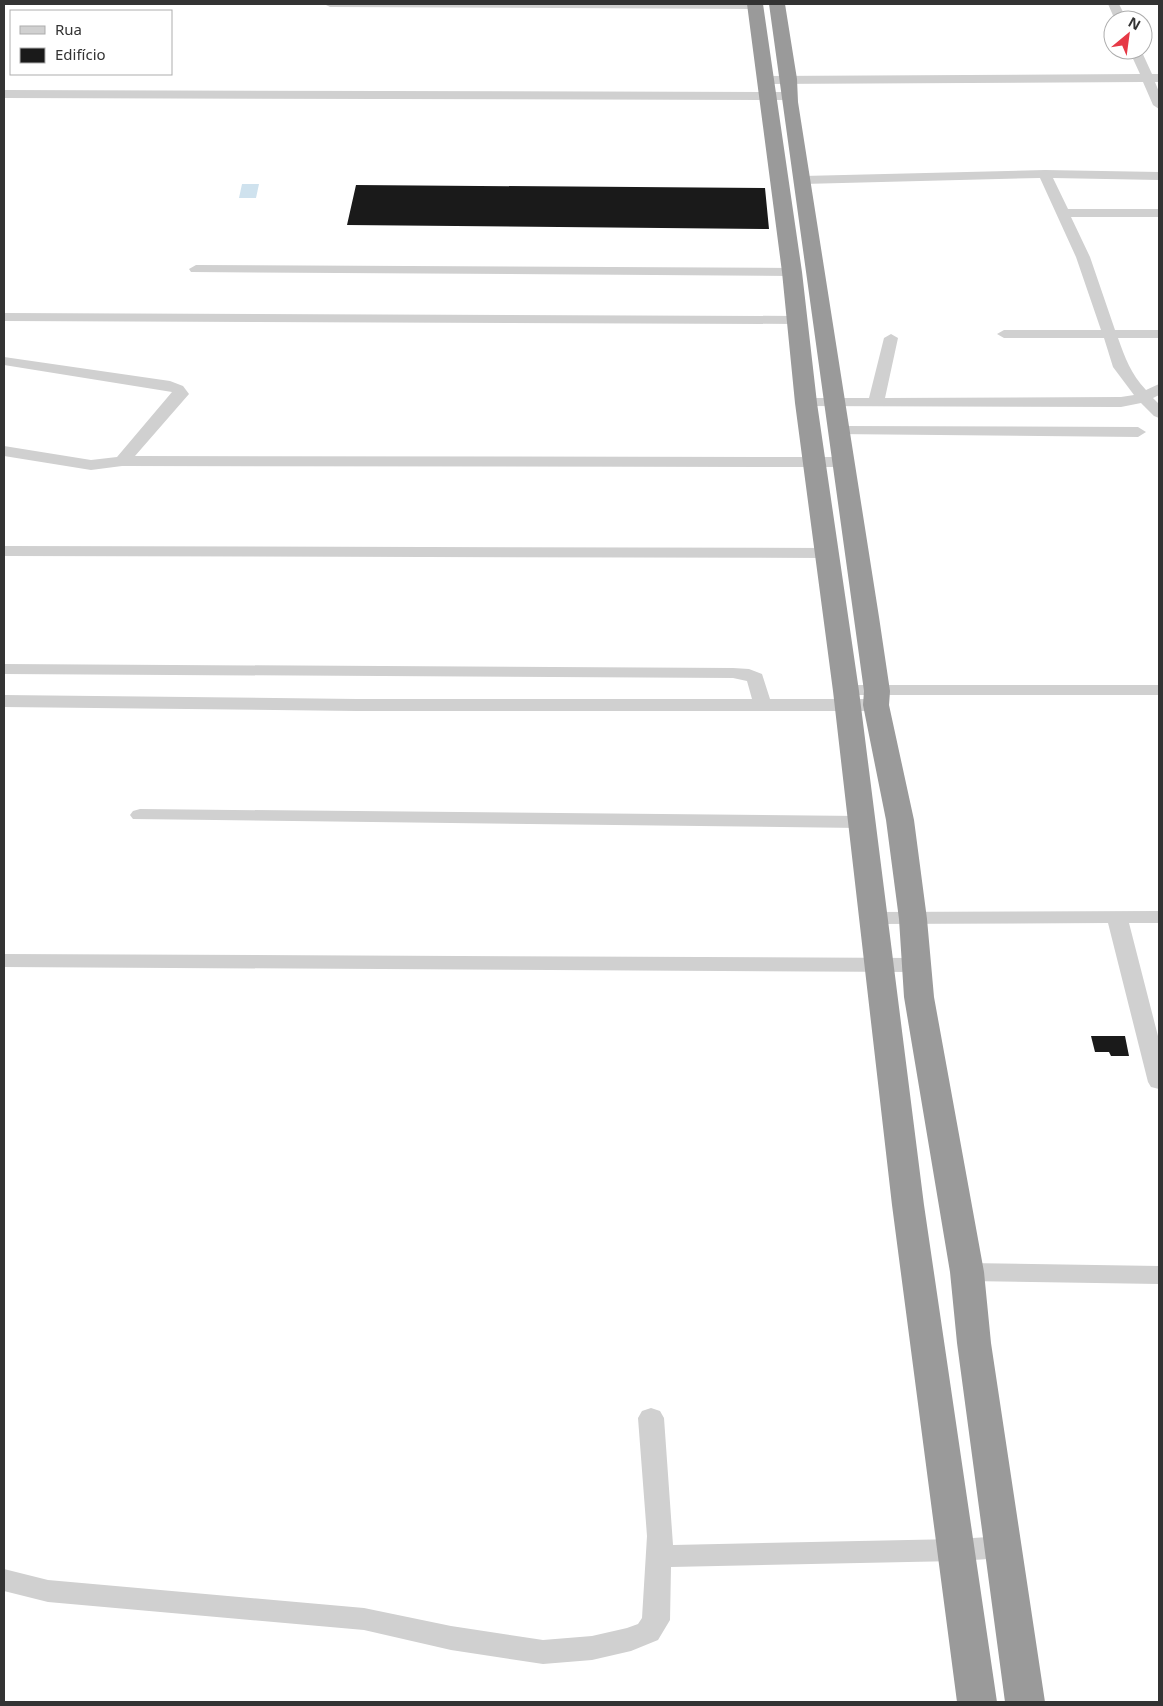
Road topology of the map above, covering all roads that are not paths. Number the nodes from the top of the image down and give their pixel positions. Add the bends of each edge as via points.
1 (330, 4) edge
2 (777, 4) edge
3 (756, 5) edge
4 (1141, 60) edge
5 (1153, 78) edge
6 (789, 79) junction
7 (767, 88) junction
8 (4, 94) edge
9 (789, 96) junction
10 (1159, 105) edge
11 (1045, 174) junction
12 (1159, 176) edge
13 (803, 180) junction
14 (1063, 213) junction
15 (1159, 213) edge
16 (196, 270) dead end
17 (792, 272) junction
18 (4, 317) edge
19 (797, 320) junction
20 (1004, 334) dead end
21 (1108, 334) junction
22 (1159, 334) edge
23 (891, 338) dead end
24 (4, 361) edge
25 (1159, 389) edge
26 (1144, 396) junction
27 (806, 403) junction
28 (836, 403) junction
29 (876, 403) junction
30 (1159, 413) edge
31 (840, 431) junction
32 (1138, 432) dead end
33 (4, 451) edge
34 (122, 461) junction
35 (844, 462) junction
36 (814, 463) junction
37 (4, 551) edge
38 (826, 553) junction
39 (4, 669) edge
40 (1159, 690) edge
41 (877, 698) junction
42 (846, 699) junction
43 (4, 701) edge
44 (762, 705) junction
45 (140, 815) dead end
46 (860, 822) junction
47 (1117, 917) junction
48 (1159, 917) edge
49 (872, 918) junction
50 (913, 919) junction
51 (4, 960) edge
52 (879, 964) junction
53 (915, 965) junction
54 (1159, 1082) edge
55 (967, 1272) junction
56 (1159, 1275) edge
57 (650, 1418) dead end
58 (1004, 1547) junction
59 (957, 1550) junction
60 (658, 1556) junction
61 (4, 1580) edge
62 (977, 1702) edge
63 (1025, 1702) edge

1 - 3 street
2 - 6 highway
3 - 7 highway
4 - 5 street
5 - 6 street
5 - 10 street
6 - 7 street
6 - 9 highway
7 - 8 street
7 - 9 street
7 - 17 highway
9 - 13 highway
11 - 12 street
11 - 13 street
11 - 14 street
13 - 28 highway
14 - 15 street
14 - 21 street via 1096,292
16 - 17 street
17 - 19 highway
18 - 19 street
19 - 27 highway
20 - 21 street
21 - 22 street
21 - 26 street via 1128,378
23 - 29 street
24 - 34 street via 178,389 181,394
25 - 26 street
26 - 29 street via 1121,402 1061,404
26 - 30 street
27 - 28 street
27 - 36 highway
28 - 29 street
28 - 31 highway
31 - 32 street
31 - 35 highway
33 - 34 street via 91,464
34 - 36 street
35 - 36 street
35 - 41 highway
36 - 38 highway
37 - 38 street
38 - 42 highway
39 - 44 street via 734,672 756,678
40 - 41 street
41 - 42 street
41 - 50 highway via 900,820
42 - 44 street
42 - 46 highway
43 - 44 street
45 - 46 street
46 - 49 highway
47 - 48 street
47 - 50 street
47 - 54 street
49 - 50 street
49 - 52 highway
50 - 53 highway
51 - 52 street
52 - 53 street
52 - 59 highway via 908,1206
53 - 55 highway
55 - 56 street
55 - 58 highway via 974,1343
57 - 60 street via 660,1536
58 - 59 street
58 - 63 highway
59 - 60 street
59 - 62 highway
60 - 61 street via 656,1620 648,1632 592,1648 543,1652 451,1638 364,1619 48,1591

